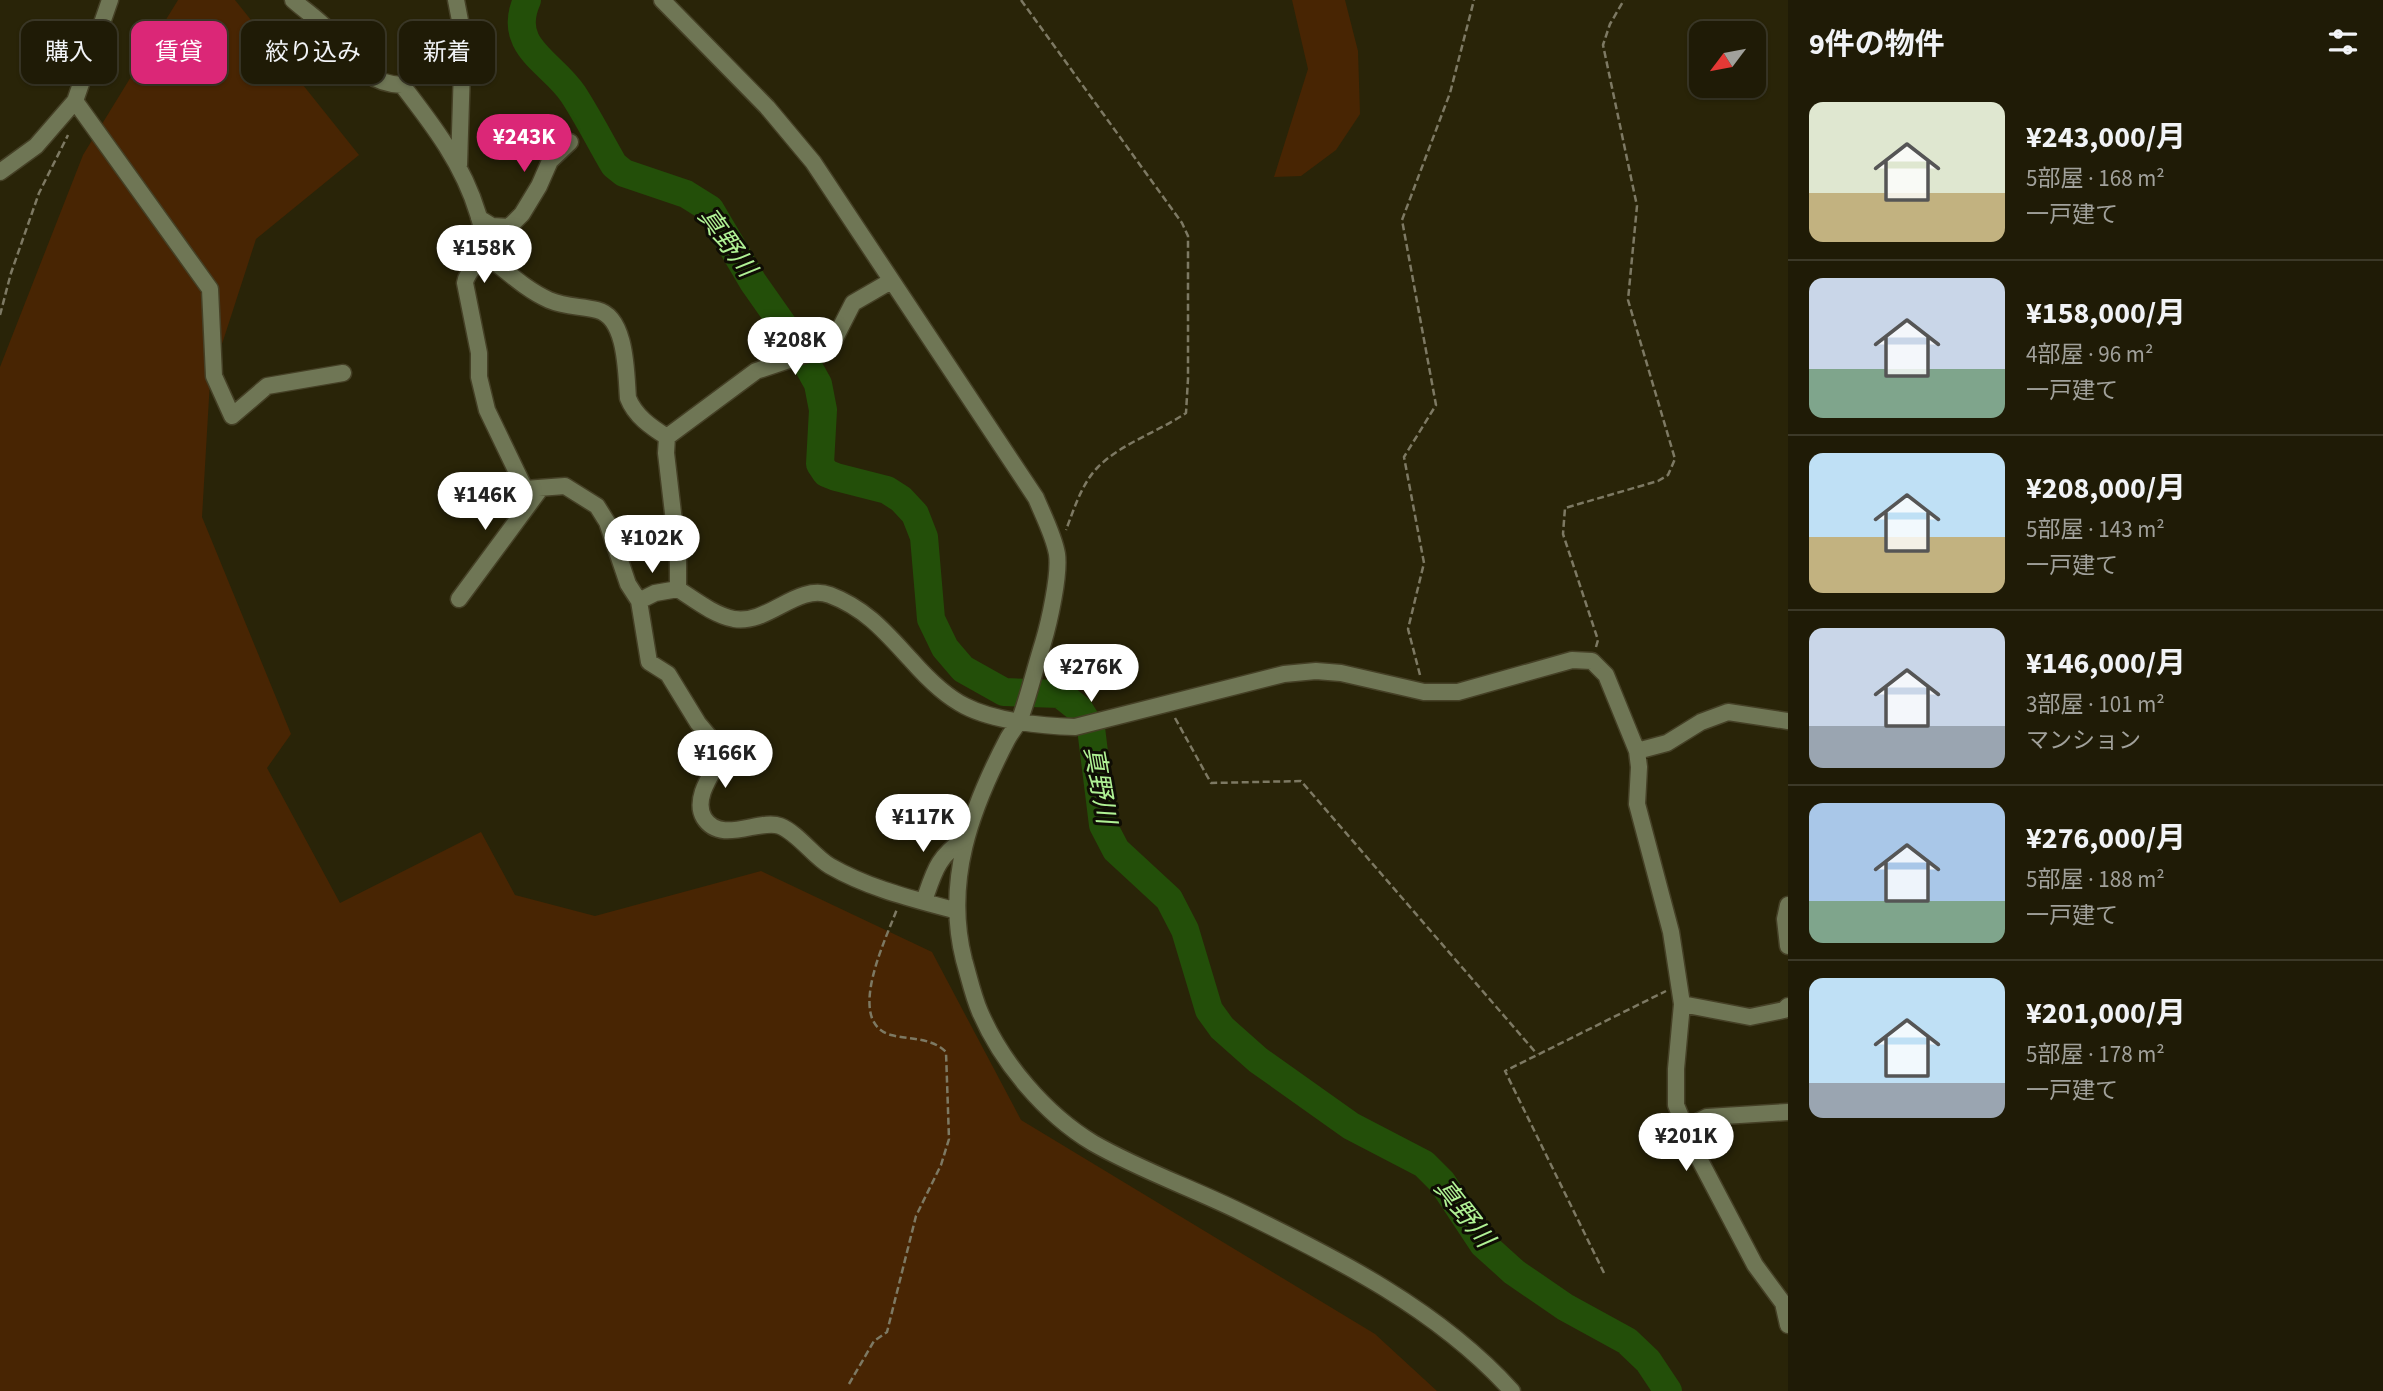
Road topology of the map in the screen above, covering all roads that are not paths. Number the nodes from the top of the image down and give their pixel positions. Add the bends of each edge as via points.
1 (110, 0) edge
2 (293, 0) edge
3 (456, 0) edge
4 (662, 0) edge
5 (75, 101) junction
6 (569, 142) dead end
7 (459, 164) junction
8 (0, 172) edge
9 (479, 218) junction
10 (483, 253) junction
11 (891, 281) junction
12 (344, 373) dead end
13 (667, 436) junction
14 (541, 488) junction
15 (678, 589) junction
16 (459, 598) dead end
17 (639, 601) junction
18 (1019, 720) junction
19 (1788, 721) edge
20 (1637, 751) junction
21 (966, 837) junction
22 (924, 901) junction
23 (1788, 905) edge
24 (957, 911) junction
25 (1788, 946) edge
26 (1682, 1004) junction
27 (1788, 1006) edge
28 (1788, 1112) edge
29 (1685, 1128) junction
30 (1788, 1325) edge
31 (1512, 1391) edge

1 - 5 street
2 - 7 street via 325,27 364,73 385,84 402,85
3 - 7 street via 463,36
4 - 11 street via 767,107 813,162
5 - 8 street via 36,146
5 - 12 street via 210,289 214,376 232,416 267,386
6 - 9 street via 550,161 522,214 509,227 492,226
7 - 9 street
9 - 10 street
10 - 13 street via 547,300 606,313 623,344 631,405
10 - 14 street via 465,283 479,353 478,377 487,410 525,489
11 - 13 street via 853,303 831,346 756,371
11 - 18 street via 1036,498 1057,555 1051,617
13 - 15 street
14 - 16 street
14 - 17 street via 565,486 597,506
15 - 17 street
15 - 18 street via 713,611 743,620 805,595 831,595 873,618 956,701 978,712
17 - 22 street via 649,662 668,674 723,754 700,806 712,826 747,830 767,824 780,826 830,866 876,887
18 - 20 street via 1074,727 1284,674 1315,671 1424,692 1458,692 1572,660 1592,662 1606,675
18 - 21 street
19 - 20 street via 1728,712 1667,743
20 - 26 street via 1637,804 1671,932
21 - 22 street via 946,852 934,869
21 - 24 street
22 - 24 street
23 - 25 street
24 - 31 street via 963,956 979,1010 1021,1078 1057,1117 1092,1142 1241,1211 1389,1290 1435,1321
26 - 27 street via 1751,1017
26 - 29 street via 1676,1105
28 - 29 street via 1707,1117
29 - 30 street via 1755,1265 1783,1303

